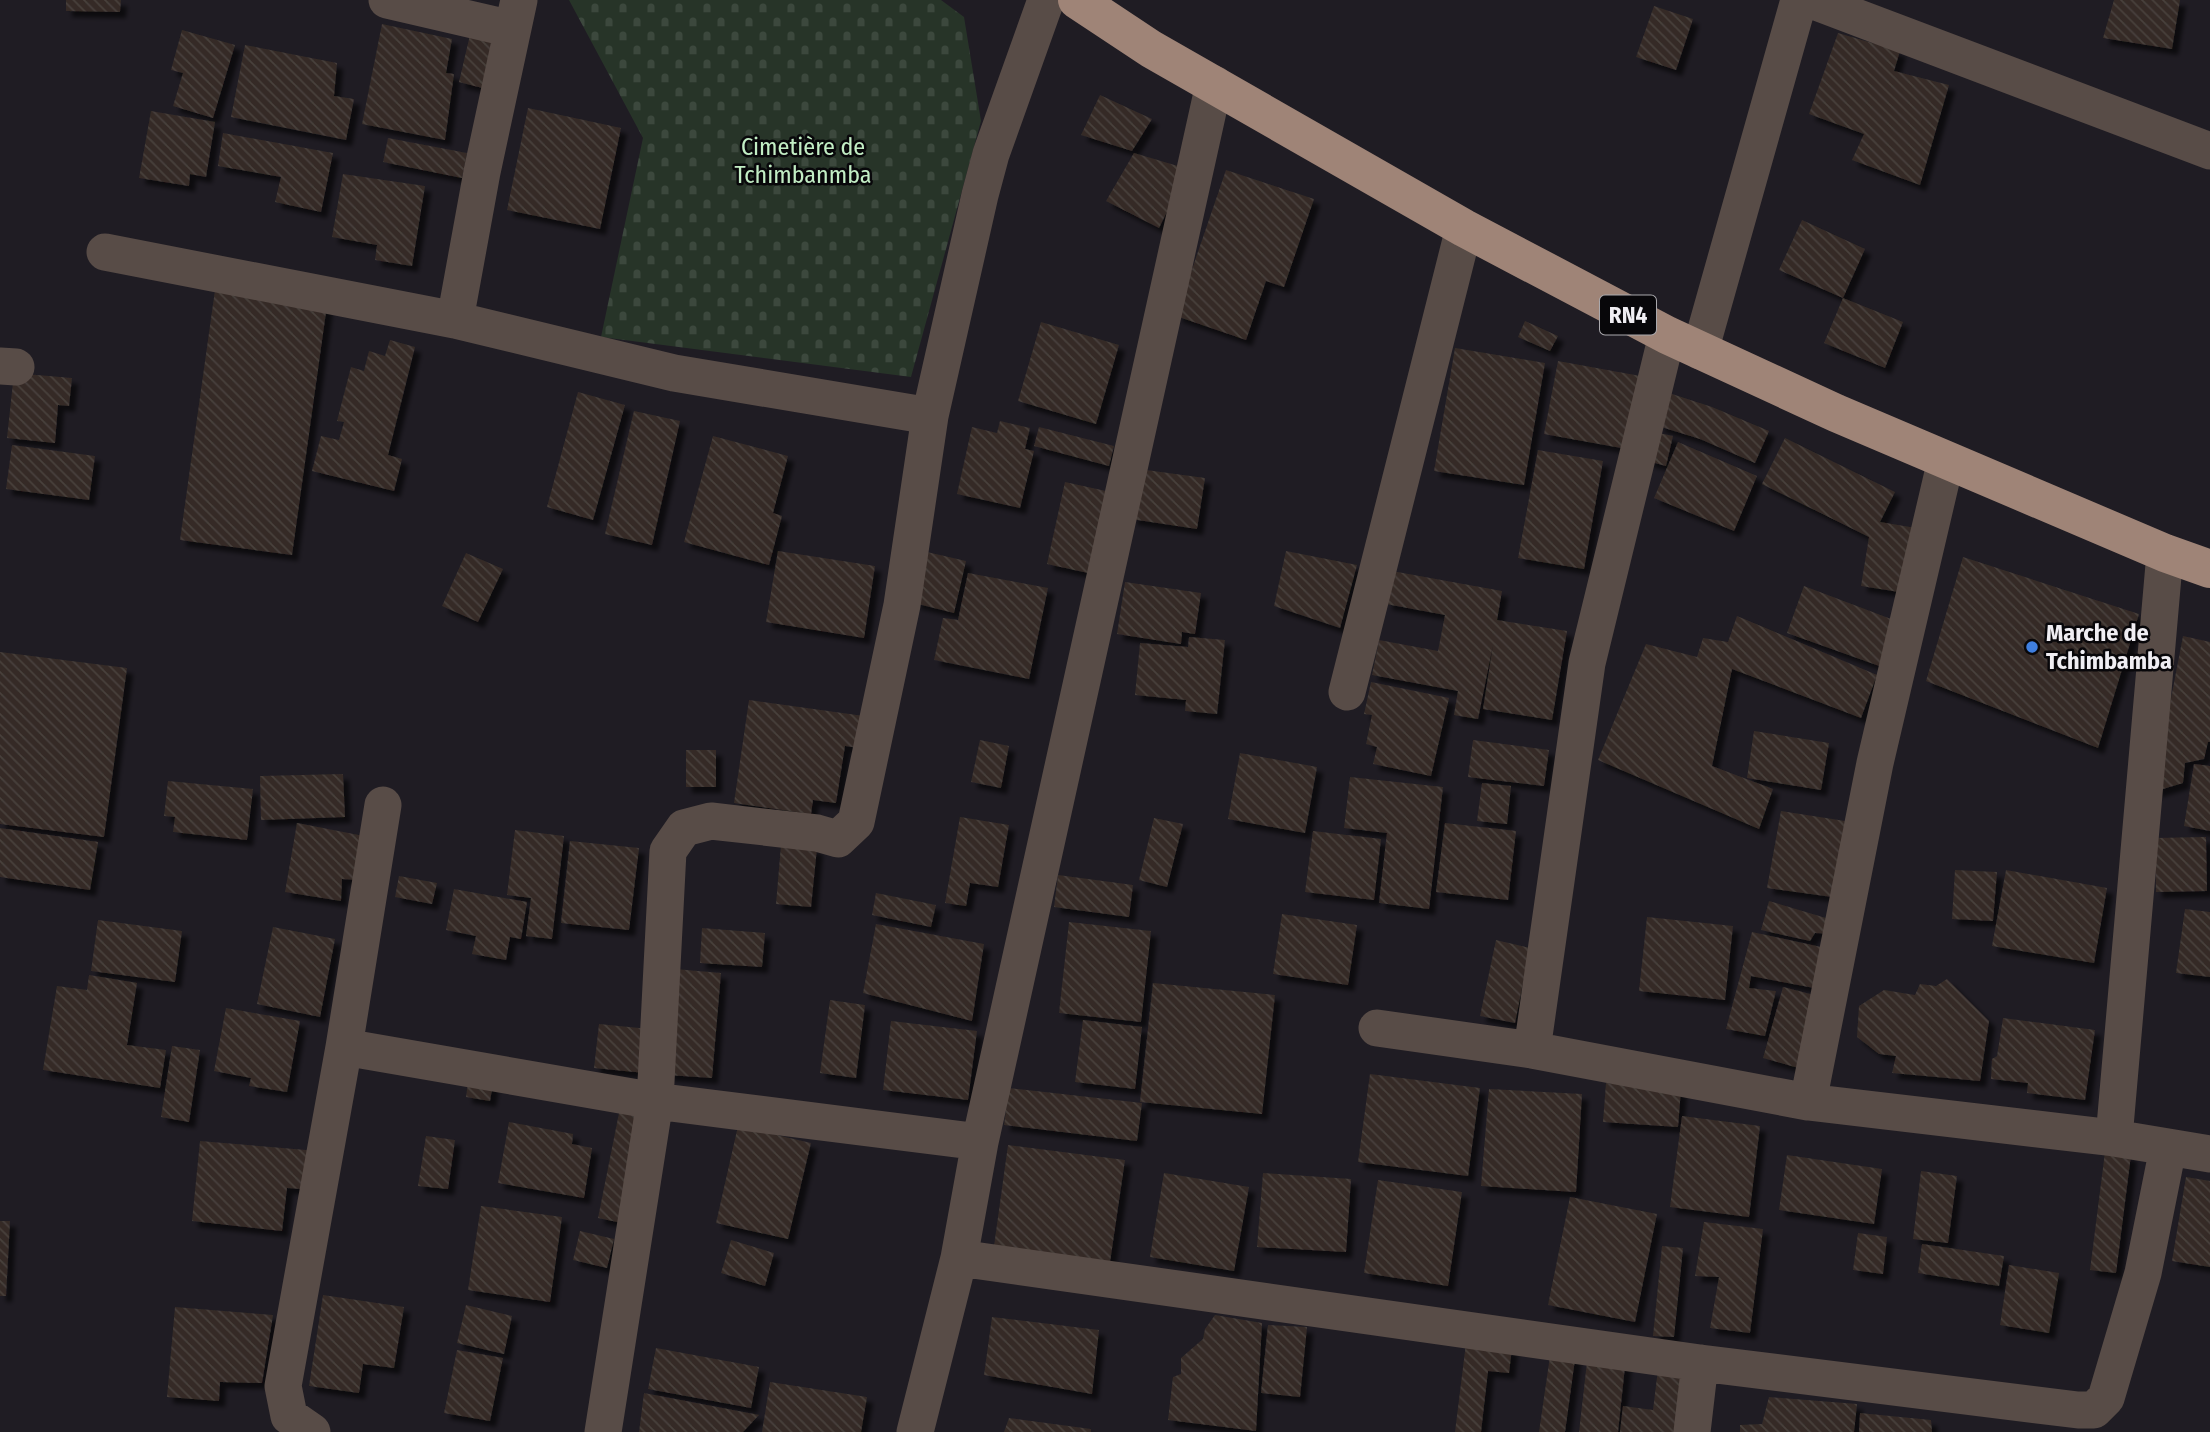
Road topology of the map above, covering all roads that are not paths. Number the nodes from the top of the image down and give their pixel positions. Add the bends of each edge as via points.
1 (387, 0) edge
2 (1046, 0) edge
3 (1077, 0) edge
4 (1799, 0) edge
5 (1811, 0) edge
6 (515, 15) edge
7 (1214, 84) junction
8 (2210, 151) edge
9 (1464, 228) junction
10 (105, 252) dead end
11 (455, 320) junction
12 (1684, 343) junction
13 (930, 416) junction
14 (1946, 460) junction
15 (2165, 552) junction
16 (2210, 569) edge
17 (1348, 692) dead end
18 (383, 805) dead end
19 (1377, 1028) dead end
20 (344, 1047) junction
21 (1532, 1050) junction
22 (655, 1101) junction
23 (1808, 1102) junction
24 (2115, 1138) junction
25 (980, 1142) junction
26 (2168, 1148) junction
27 (2210, 1154) edge
28 (959, 1258) junction
29 (1700, 1363) junction
30 (312, 1432) edge
31 (603, 1432) edge
32 (915, 1432) edge
33 (1692, 1432) edge

1 - 6 street
2 - 13 street via 991,154
3 - 7 highway, RN4
4 - 12 street
5 - 8 street
6 - 11 street
7 - 9 highway, RN4
7 - 25 street
9 - 12 highway, RN4
9 - 17 street
10 - 11 street
11 - 13 street via 674,373
12 - 14 highway, RN4
12 - 21 street via 1587,663
13 - 22 street via 902,605 856,821 838,839 711,821 684,828 668,851
14 - 15 highway, RN4
14 - 23 street via 1875,763
15 - 16 highway, RN4
15 - 24 street
18 - 20 street
19 - 21 street
20 - 22 street
20 - 30 street via 284,1386 289,1416
21 - 23 street
22 - 25 street
22 - 31 street
23 - 24 street
24 - 26 street
25 - 28 street
26 - 27 street
26 - 29 street via 2143,1273 2106,1398 2094,1410
28 - 29 street
28 - 32 street
29 - 33 street

